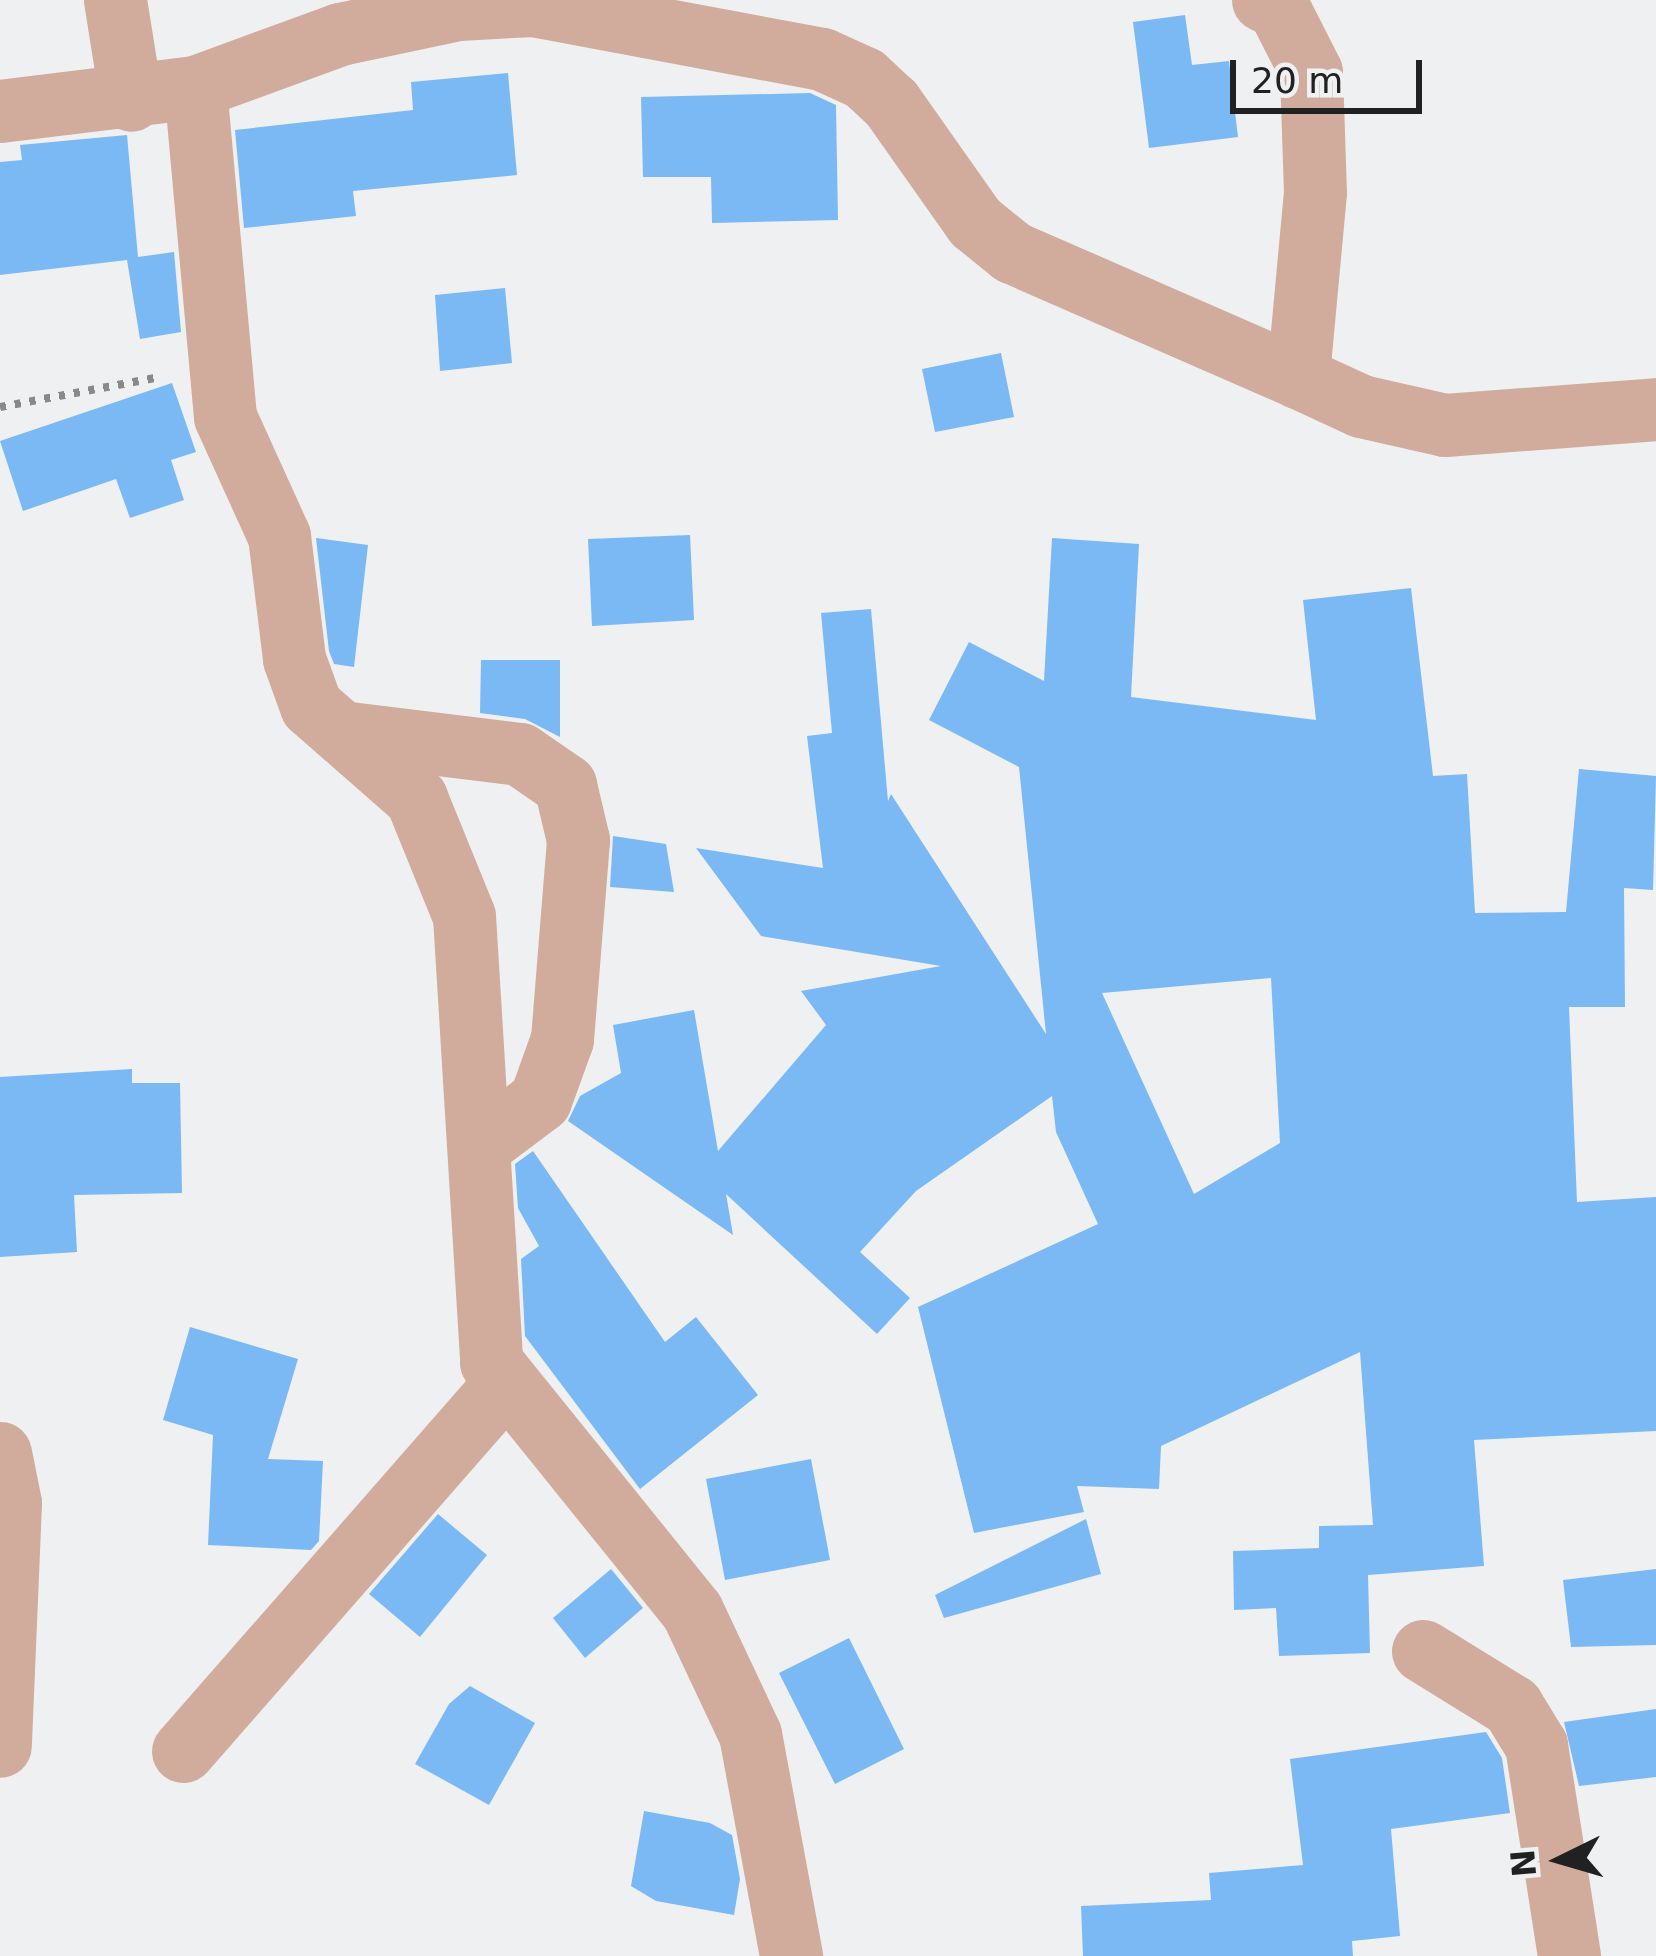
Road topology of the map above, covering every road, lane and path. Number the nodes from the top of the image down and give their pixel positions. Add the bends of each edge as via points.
1 (115, 0) edge
2 (1263, 0) edge
3 (195, 87) junction
4 (131, 100) junction
5 (0, 111) edge
6 (220, 364) junction
7 (1298, 377) junction
8 (0, 407) edge
9 (1656, 409) edge
10 (341, 732) junction
11 (483, 1144) junction
12 (503, 1386) junction
13 (0, 1453) edge
14 (1423, 1651) dead end
15 (0, 1746) edge
16 (183, 1751) dead end
17 (791, 1956) edge
18 (1569, 1956) edge

1 - 4 street
2 - 7 street via 1278,7 1311,72 1315,192
3 - 4 street
3 - 6 street
3 - 7 street via 340,34 458,9 533,5 822,59 864,78 891,103 975,222 1012,252
4 - 5 street
6 - 8 path
6 - 10 street via 236,452 279,536 294,659 311,706
7 - 9 street via 1361,406 1445,425
10 - 11 street via 416,798 464,916
10 - 11 street via 520,754 566,785 578,840 562,1039 540,1100
11 - 12 street via 488,1338
12 - 16 street
12 - 17 street via 692,1611 750,1734
13 - 15 street via 10,1503
14 - 18 street via 1512,1706 1536,1745

